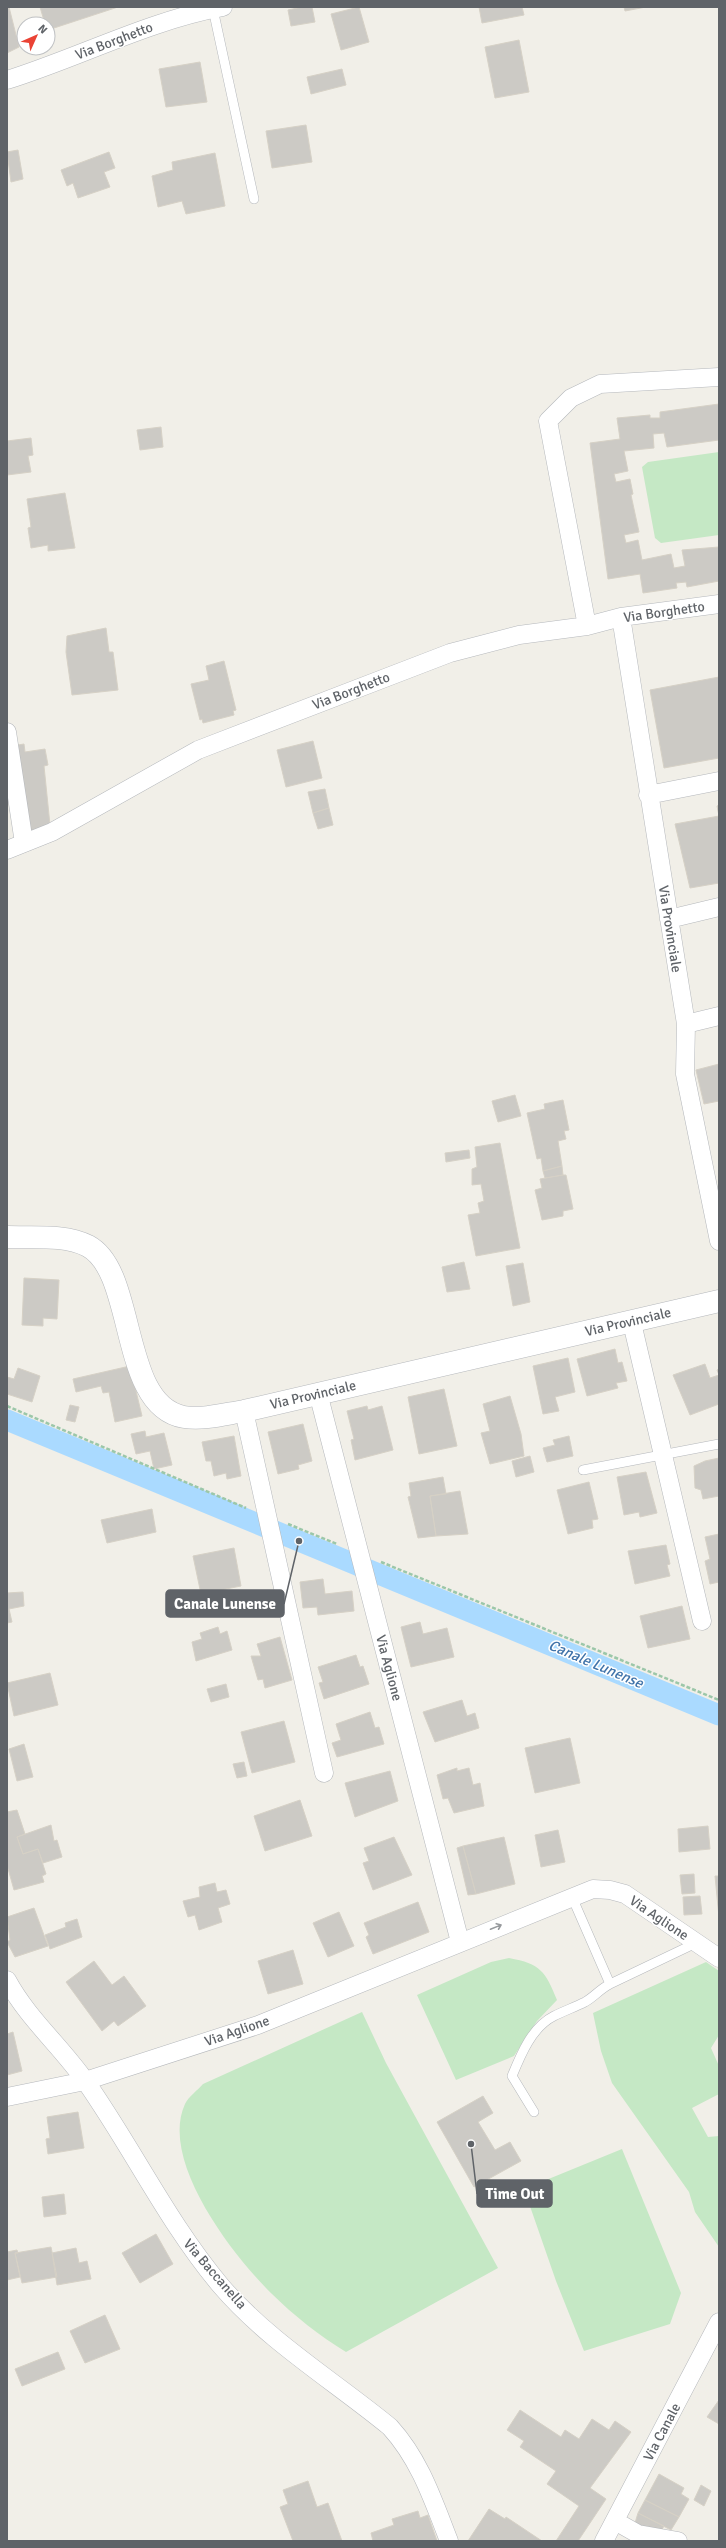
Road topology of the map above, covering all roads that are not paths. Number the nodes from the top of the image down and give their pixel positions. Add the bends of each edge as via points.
1 (218, 8) edge
2 (164, 14) edge
3 (7, 80) edge
4 (254, 199) dead end
5 (719, 378) edge
6 (719, 604) edge
7 (621, 617) junction
8 (587, 626) junction
9 (7, 732) edge
10 (719, 781) edge
11 (648, 795) junction
12 (24, 843) junction
13 (7, 850) edge
14 (719, 907) edge
15 (669, 919) junction
16 (719, 1016) edge
17 (686, 1024) junction
18 (713, 1181) edge
19 (7, 1237) edge
20 (719, 1240) edge
21 (719, 1301) edge
22 (632, 1322) junction
23 (318, 1393) junction
24 (244, 1410) junction
25 (719, 1444) edge
26 (663, 1455) junction
27 (583, 1470) dead end
28 (702, 1621) dead end
29 (324, 1773) dead end
30 (572, 1896) junction
31 (460, 1942) junction
32 (696, 1943) junction
33 (719, 1958) edge
34 (7, 1980) edge
35 (610, 1984) junction
36 (85, 2081) junction
37 (7, 2097) edge
38 (534, 2112) dead end
39 (719, 2322) edge
40 (615, 2521) junction
41 (449, 2541) edge
42 (604, 2541) edge
43 (678, 2541) edge

1 - 2 street, Via Borghetto
1 - 4 lane
2 - 3 street, Via Borghetto via 40,70
5 - 8 street via 600,384 571,398 548,421
6 - 7 street, Via Borghetto
7 - 8 street, Via Borghetto
7 - 11 street, Via Provinciale
8 - 12 street, Via Borghetto via 519,635 450,653 198,750 52,832
9 - 12 street
10 - 11 street
11 - 15 street, Via Provinciale
12 - 13 street, Via Borghetto
14 - 15 street
15 - 17 street, Via Provinciale
16 - 17 street
17 - 18 street, Via Provinciale via 686,1074
18 - 20 street, Via Provinciale
19 - 24 street, Via Provinciale via 78,1242 90,1247 100,1257 110,1271 116,1288 139,1370 151,1392 166,1409 183,1417 209,1417
21 - 22 street, Via Provinciale
22 - 23 street, Via Provinciale
22 - 26 street
23 - 24 street, Via Provinciale
23 - 31 street, Via Aglione
24 - 29 street
25 - 26 lane
26 - 27 lane
26 - 28 street
31 -> 30 street, Via Aglione
30 - 32 street, Via Aglione via 592,1889 625,1894
30 - 35 lane
31 - 36 street, Via Aglione via 258,2025
32 - 33 street, Via Aglione
32 - 35 lane
34 - 36 street, Via Baccanella via 18,2002
35 - 38 lane via 586,2002 552,2016 536,2029 525,2047 512,2076
36 - 37 street, Via Aglione
36 - 41 street, Via Baccanella via 178,2230 222,2286 268,2333 390,2427 406,2445 419,2466
39 - 40 street, Via Canale
40 - 42 street, Via Canale
40 - 43 street via 638,2534

